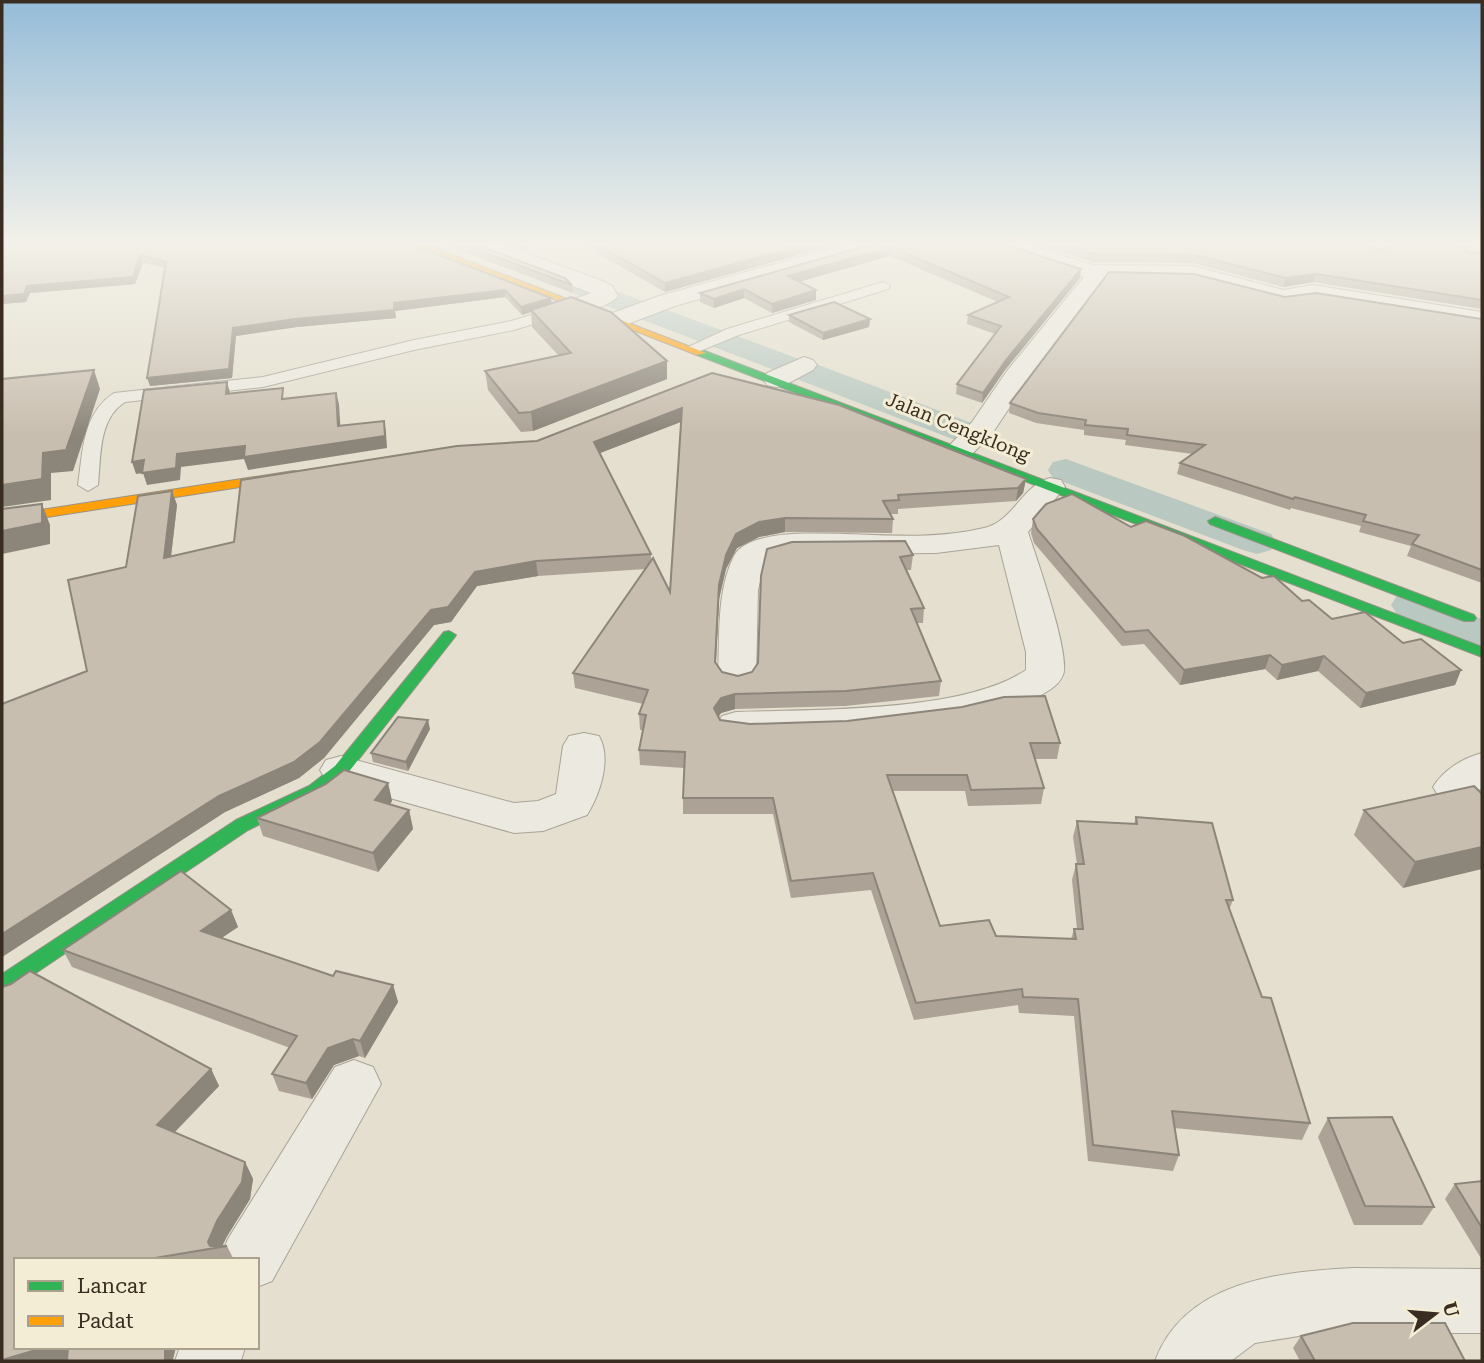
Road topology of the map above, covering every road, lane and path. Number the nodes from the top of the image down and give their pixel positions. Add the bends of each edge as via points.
1 (569, 308) edge
2 (599, 308) edge
3 (654, 308) edge
4 (814, 308) edge
5 (1071, 308) edge
6 (1407, 308) edge
7 (632, 314) junction
8 (1482, 320) edge
9 (697, 347) junction
10 (736, 364) junction
11 (804, 365) dead end
12 (713, 373) edge
13 (776, 379) junction
14 (960, 450) junction
15 (305, 473) edge
16 (1032, 474) junction
17 (88, 485) dead end
18 (1197, 515) dead end
19 (2, 520) edge
20 (1011, 529) junction
21 (1279, 559) junction
22 (1482, 623) edge
23 (449, 635) dead end
24 (1482, 652) edge
25 (737, 677) edge
26 (736, 725) edge
27 (584, 746) dead end
28 (341, 770) junction
29 (2, 985) edge
30 (354, 1084) dead end
31 (251, 1258) edge
32 (1482, 1301) edge
33 (1188, 1361) edge

1 - 17 lane via 514,325 263,382 120,397 105,406 98,421
2 - 7 main road, Jalan Cengklong
3 - 7 street
4 - 9 lane
5 - 14 street via 982,428
6 - 8 street
7 - 9 main road, Jalan Cengklong
9 - 10 main road, Jalan Cengklong
10 - 12 main road
10 - 13 main road, Jalan Cengklong
11 - 13 street
13 - 14 main road, Jalan Cengklong
14 - 16 main road, Jalan Cengklong
15 - 19 main road
16 - 20 street
16 - 21 main road, Jalan Cengklong
18 - 21 main road
20 - 25 street via 985,538 946,542 791,544 758,551 750,556 741,590
20 - 26 street via 1045,652 1045,674 1036,684 960,709
21 - 22 main road
21 - 24 main road, Jalan Cengklong
23 - 28 main road
27 - 28 street via 579,790 572,804 528,818 458,804
28 - 29 main road via 315,790 242,825
30 - 31 street
32 - 33 street via 1353,1300 1274,1307 1230,1321

